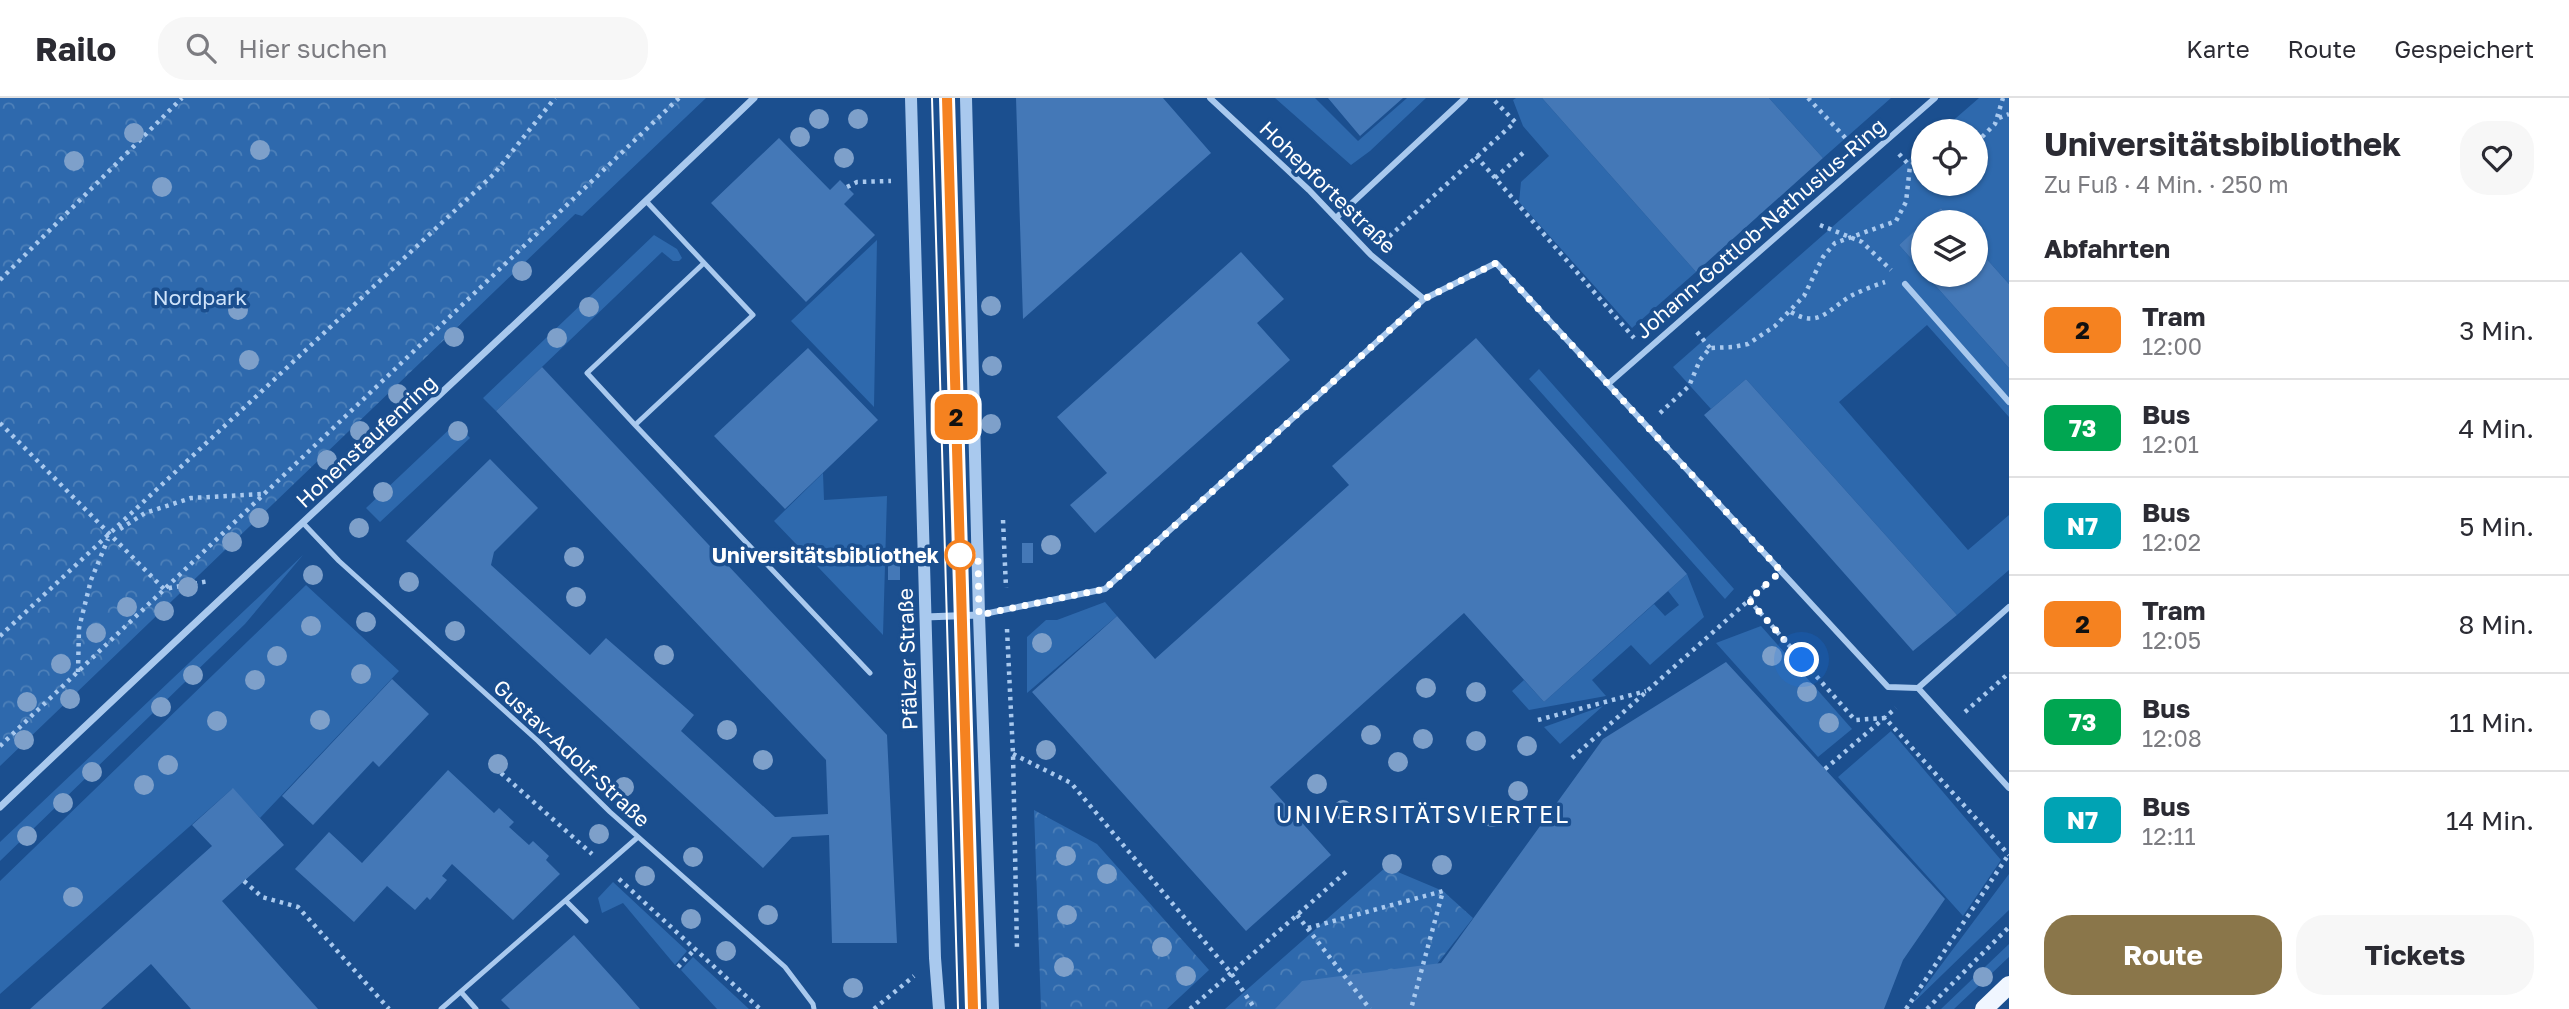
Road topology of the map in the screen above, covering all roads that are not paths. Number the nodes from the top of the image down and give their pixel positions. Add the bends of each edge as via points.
1 (754, 98) edge
2 (911, 98) edge
3 (967, 98) edge
4 (1210, 98) edge
5 (1465, 98) edge
6 (1935, 98) edge
7 (646, 201) junction
8 (1336, 218) junction
9 (704, 263) junction
10 (1905, 284) road end
11 (1424, 299) junction
12 (1608, 384) junction
13 (2009, 402) edge
14 (635, 425) junction
15 (303, 523) junction
16 (2009, 607) edge
17 (979, 615) junction
18 (925, 617) junction
19 (870, 673) dead end
20 (1918, 688) junction
21 (2009, 788) edge
22 (0, 807) edge
23 (638, 837) junction
24 (566, 901) junction
25 (586, 921) dead end
26 (2009, 985) edge
27 (461, 992) junction
28 (441, 1009) edge
29 (477, 1009) edge
30 (814, 1009) edge
31 (939, 1009) edge
32 (993, 1009) edge
33 (1984, 1009) edge

1 - 7 street, Hohenstaufenring
2 - 18 street, Pfälzer Straße
3 - 17 street
4 - 8 street, Hohepfortestraße
5 - 8 street
6 - 12 street, Johann-Gottlob-Nathusius-Ring
7 - 9 lane
7 - 15 street, Hohenstaufenring
8 - 11 street, Hohepfortestraße via 1371,255
9 - 14 lane via 587,373
9 - 14 lane via 753,315
10 - 13 street
11 - 12 street via 1496,263
11 - 17 street via 1105,589
12 - 20 street via 1888,687
14 - 19 lane
15 - 22 street, Hohenstaufenring
15 - 23 lane, Gustav-Adolf-Straße
16 - 20 street
17 - 18 street
17 - 32 street
18 - 31 street, Pfälzer Straße
20 - 21 street
23 - 24 lane
23 - 30 lane, Gustav-Adolf-Straße via 785,967
24 - 25 lane
24 - 27 lane
26 - 33 main road
27 - 28 lane
27 - 29 lane

